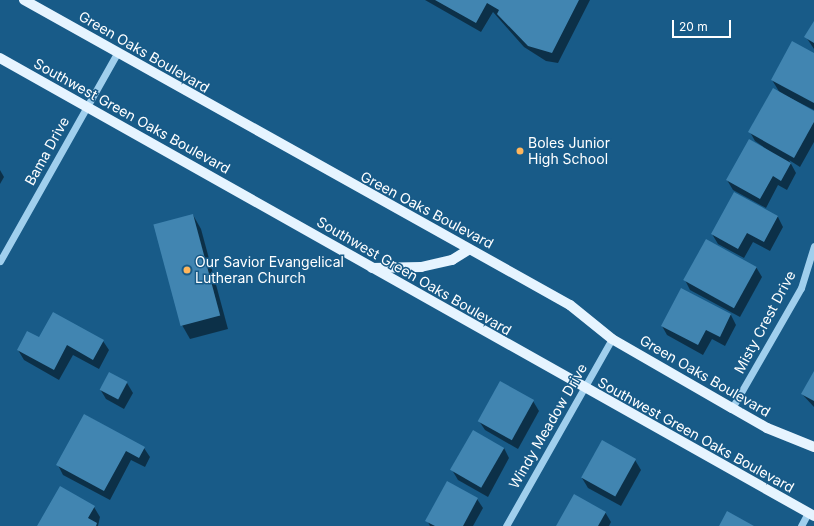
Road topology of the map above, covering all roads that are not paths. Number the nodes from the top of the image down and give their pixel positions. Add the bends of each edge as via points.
1 (24, 0) edge
2 (117, 53) junction
3 (0, 58) edge
4 (87, 107) junction
5 (814, 246) edge
6 (468, 250) junction
7 (0, 261) edge
8 (372, 268) junction
9 (612, 339) junction
10 (584, 389) junction
11 (732, 408) junction
12 (814, 447) edge
13 (811, 514) edge
14 (506, 526) edge
15 (801, 526) edge

1 - 2 main road, Green Oaks Boulevard
2 - 4 street, Bama Drive
2 - 6 main road, Green Oaks Boulevard
3 - 4 main road, Southwest Green Oaks Boulevard
4 - 7 street, Bama Drive
4 - 8 main road, Southwest Green Oaks Boulevard
5 - 11 street, Misty Crest Drive via 801,288
6 - 8 main road via 452,260 421,267
6 - 9 main road, Green Oaks Boulevard via 570,305
8 - 10 main road, Southwest Green Oaks Boulevard
9 - 10 street, Windy Meadow Drive
9 - 11 main road, Green Oaks Boulevard
10 - 13 main road, Southwest Green Oaks Boulevard
10 - 14 street, Windy Meadow Drive
11 - 12 main road, Green Oaks Boulevard via 767,428
13 - 15 street

